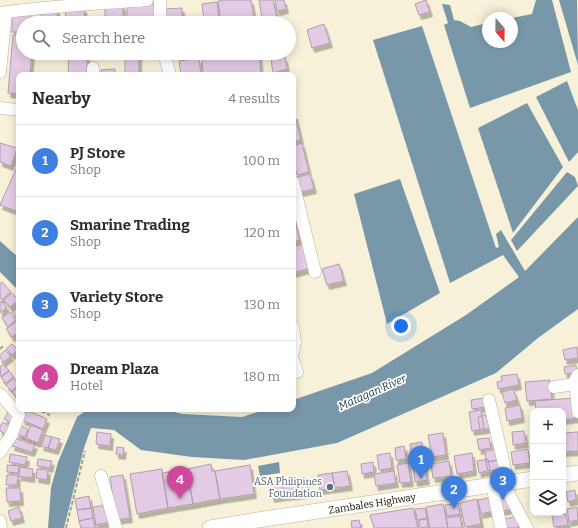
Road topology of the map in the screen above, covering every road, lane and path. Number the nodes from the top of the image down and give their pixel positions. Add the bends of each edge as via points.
1 (147, 0) edge
2 (160, 0) edge
3 (3, 12) edge
4 (160, 16) edge
5 (166, 60) edge
6 (0, 72) edge
7 (169, 72) edge
8 (0, 108) edge
9 (16, 110) edge
10 (296, 194) edge
11 (315, 272) dead end
12 (3, 346) dead end
13 (0, 349) edge
14 (296, 369) edge
15 (297, 372) dead end
16 (577, 379) edge
17 (554, 387) dead end
18 (0, 394) edge
19 (488, 400) dead end
20 (44, 412) edge
21 (578, 412) edge
22 (50, 414) dead end
23 (12, 434) junction
24 (38, 444) dead end
25 (85, 451) dead end
26 (0, 452) edge
27 (578, 473) edge
28 (566, 475) edge
29 (101, 476) dead end
30 (530, 479) edge
31 (501, 484) junction
32 (0, 521) edge
33 (1, 528) edge
34 (66, 528) edge
35 (116, 528) edge
36 (210, 528) edge
37 (501, 528) edge
38 (527, 528) edge

1 - 3 street
2 - 4 street
3 - 6 street
5 - 7 street
8 - 9 street
10 - 11 street
12 - 13 path
14 - 15 street
16 - 17 street
16 - 21 street
18 - 23 street via 19,416
19 - 31 street
20 - 22 path
23 - 24 path
23 - 26 street
25 - 34 path
27 - 28 main road
29 - 35 street
30 - 31 main road, Zambales Highway
31 - 36 main road, Zambales Highway
31 - 37 street
31 - 38 street
32 - 33 street

